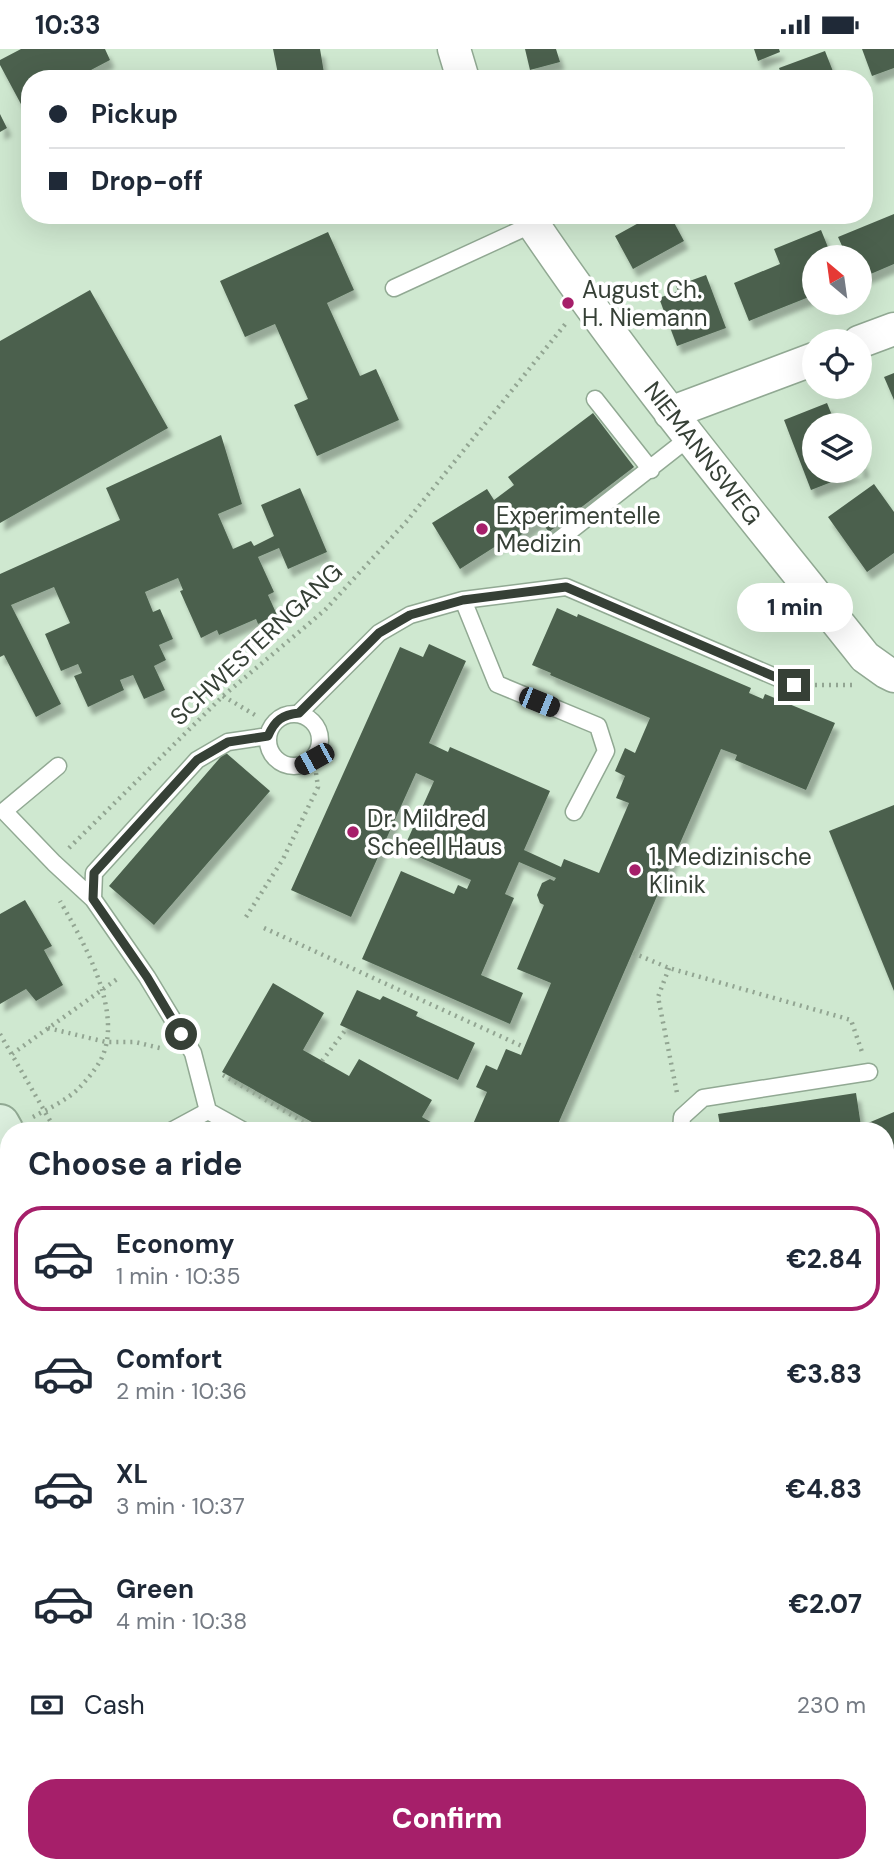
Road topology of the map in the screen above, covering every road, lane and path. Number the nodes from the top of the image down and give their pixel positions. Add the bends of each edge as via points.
1 (454, 49) edge
2 (460, 70) edge
3 (522, 224) edge
4 (533, 224) edge
5 (394, 288) dead end
6 (585, 300) junction
7 (894, 329) edge
8 (872, 337) edge
9 (802, 364) edge
10 (595, 399) dead end
11 (670, 413) junction
12 (690, 437) junction
13 (651, 470) junction
14 (551, 545) dead end
15 (463, 600) junction
16 (894, 676) edge
17 (794, 685) joint
18 (853, 685) dead end
19 (223, 696) junction
20 (239, 707) dead end
21 (299, 713) junction
22 (268, 736) junction
23 (314, 759) junction
24 (58, 766) dead end
25 (574, 812) dead end
26 (54, 863) junction
27 (93, 899) junction
28 (246, 917) dead end
29 (264, 928) dead end
30 (633, 953) dead end
31 (669, 968) junction
32 (103, 990) junction
33 (48, 1028) junction
34 (347, 1028) dead end
35 (0, 1034) edge
36 (106, 1042) junction
37 (524, 1047) dead end
38 (12, 1053) junction
39 (193, 1061) junction
40 (322, 1061) dead end
41 (869, 1072) joint
42 (45, 1110) junction
43 (208, 1111) junction
44 (51, 1122) edge
45 (188, 1122) edge
46 (228, 1122) edge
47 (303, 1122) edge
48 (681, 1122) edge
49 (683, 1122) edge

1 - 2 street
3 - 5 lane
4 - 6 street, NIEMANNSWEG
6 - 11 street, NIEMANNSWEG
6 - 19 path, SCHWESTERNGANG via 397,532 325,610
7 - 8 street
9 - 11 street
10 - 13 lane
11 - 12 street, NIEMANNSWEG
12 - 13 lane
12 - 16 street, NIEMANNSWEG via 865,657
13 - 14 lane
15 - 17 lane via 566,587
15 - 21 lane via 410,615 379,633
15 - 25 lane via 497,684 598,726 606,751
17 - 18 path
19 - 20 path
19 - 26 path, SCHWESTERNGANG
21 - 22 lane via 274,723
21 - 23 lane via 316,723 322,741
22 - 23 lane via 270,753 283,765 299,767
22 - 27 lane via 228,742 197,760 94,873
23 - 28 path via 318,787 283,859
24 - 26 lane via 4,811
26 - 27 lane
26 - 32 path via 50,879 89,951
27 - 39 lane via 147,977 193,1053
29 - 37 path
30 - 31 path
31 - 41 path via 851,1020
31 - 48 path via 658,997
32 - 33 path
32 - 36 path
33 - 36 path
33 - 38 path
34 - 40 path
35 - 38 path
36 - 39 path via 135,1042
36 - 42 path via 100,1062 77,1090
38 - 42 path
39 - 43 lane
39 - 47 path
41 - 49 lane via 703,1098
42 - 44 path
43 - 45 lane
43 - 46 lane

